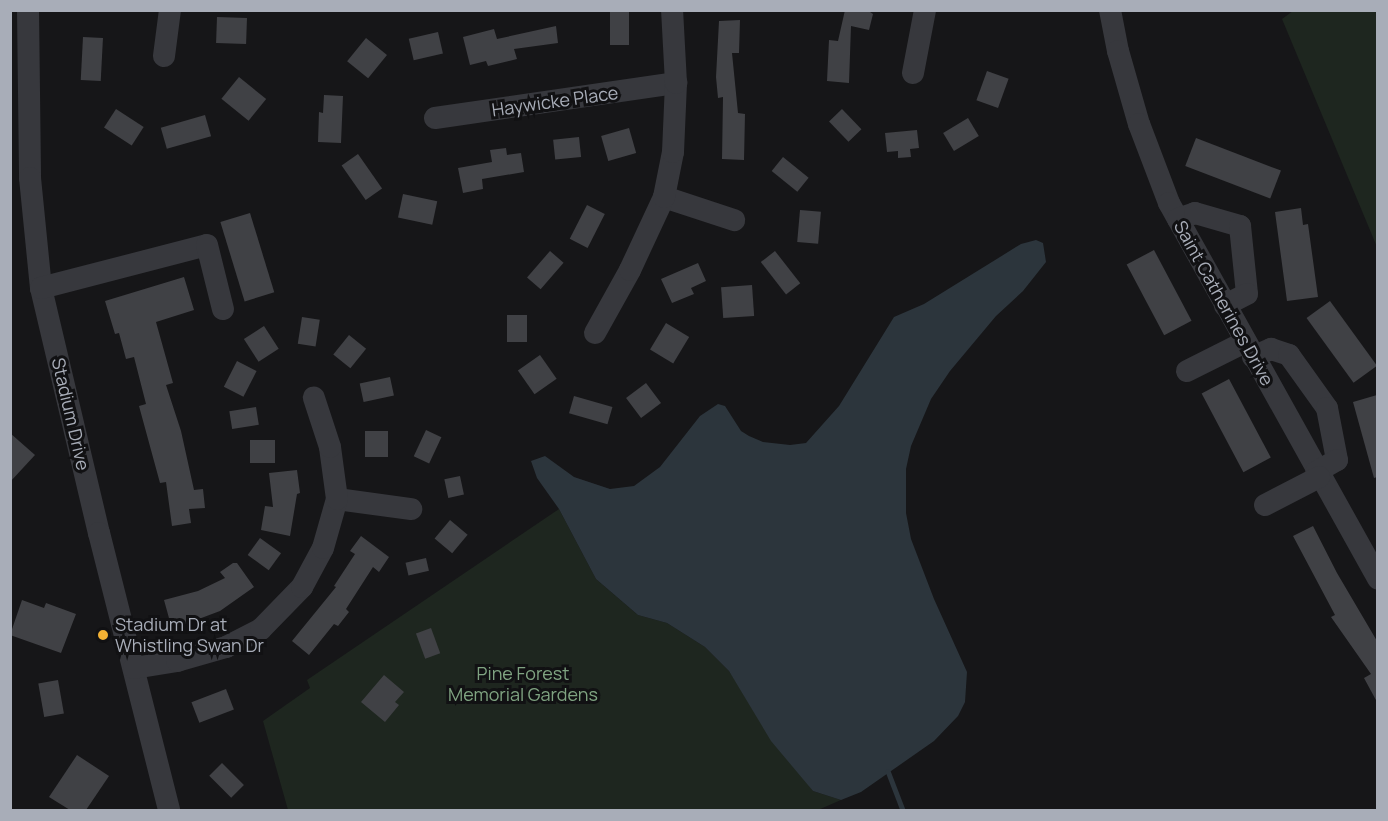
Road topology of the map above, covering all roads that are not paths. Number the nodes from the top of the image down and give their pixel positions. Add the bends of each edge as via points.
1 (28, 10) edge
2 (170, 10) edge
3 (672, 10) edge
4 (925, 10) edge
5 (1110, 10) edge
6 (165, 56) dead end
7 (913, 73) dead end
8 (676, 83) junction
9 (435, 118) dead end
10 (664, 197) junction
11 (1178, 219) junction
12 (734, 220) dead end
13 (41, 288) junction
14 (1225, 305) junction
15 (223, 309) dead end
16 (596, 333) dead end
17 (1249, 350) junction
18 (1187, 371) dead end
19 (314, 398) dead end
20 (1318, 475) junction
21 (337, 499) junction
22 (1265, 506) dead end
23 (411, 509) dead end
24 (1377, 579) edge
25 (134, 668) junction
26 (169, 810) edge

1 - 13 street, Stadium Drive via 30,178
2 - 6 street
3 - 8 street
4 - 7 street
5 - 11 street, Saint Catherines Drive via 1139,124
8 - 9 street, Haywicke Place
8 - 10 street via 673,152
10 - 12 street
10 - 16 street
11 - 14 street, Saint Catherines Drive
11 - 14 street via 1195,213 1240,226 1247,294
13 - 15 street via 207,245
13 - 25 street, Stadium Drive
14 - 17 street, Saint Catherines Drive
17 - 18 street
17 - 20 street, Saint Catherines Drive
17 - 20 street via 1271,349 1289,355 1327,408 1337,460
19 - 21 street via 330,447
20 - 22 street
20 - 24 street, Saint Catherines Drive
21 - 23 street
21 - 25 street via 323,548 302,587 261,629 226,647
25 - 26 street, Stadium Drive

